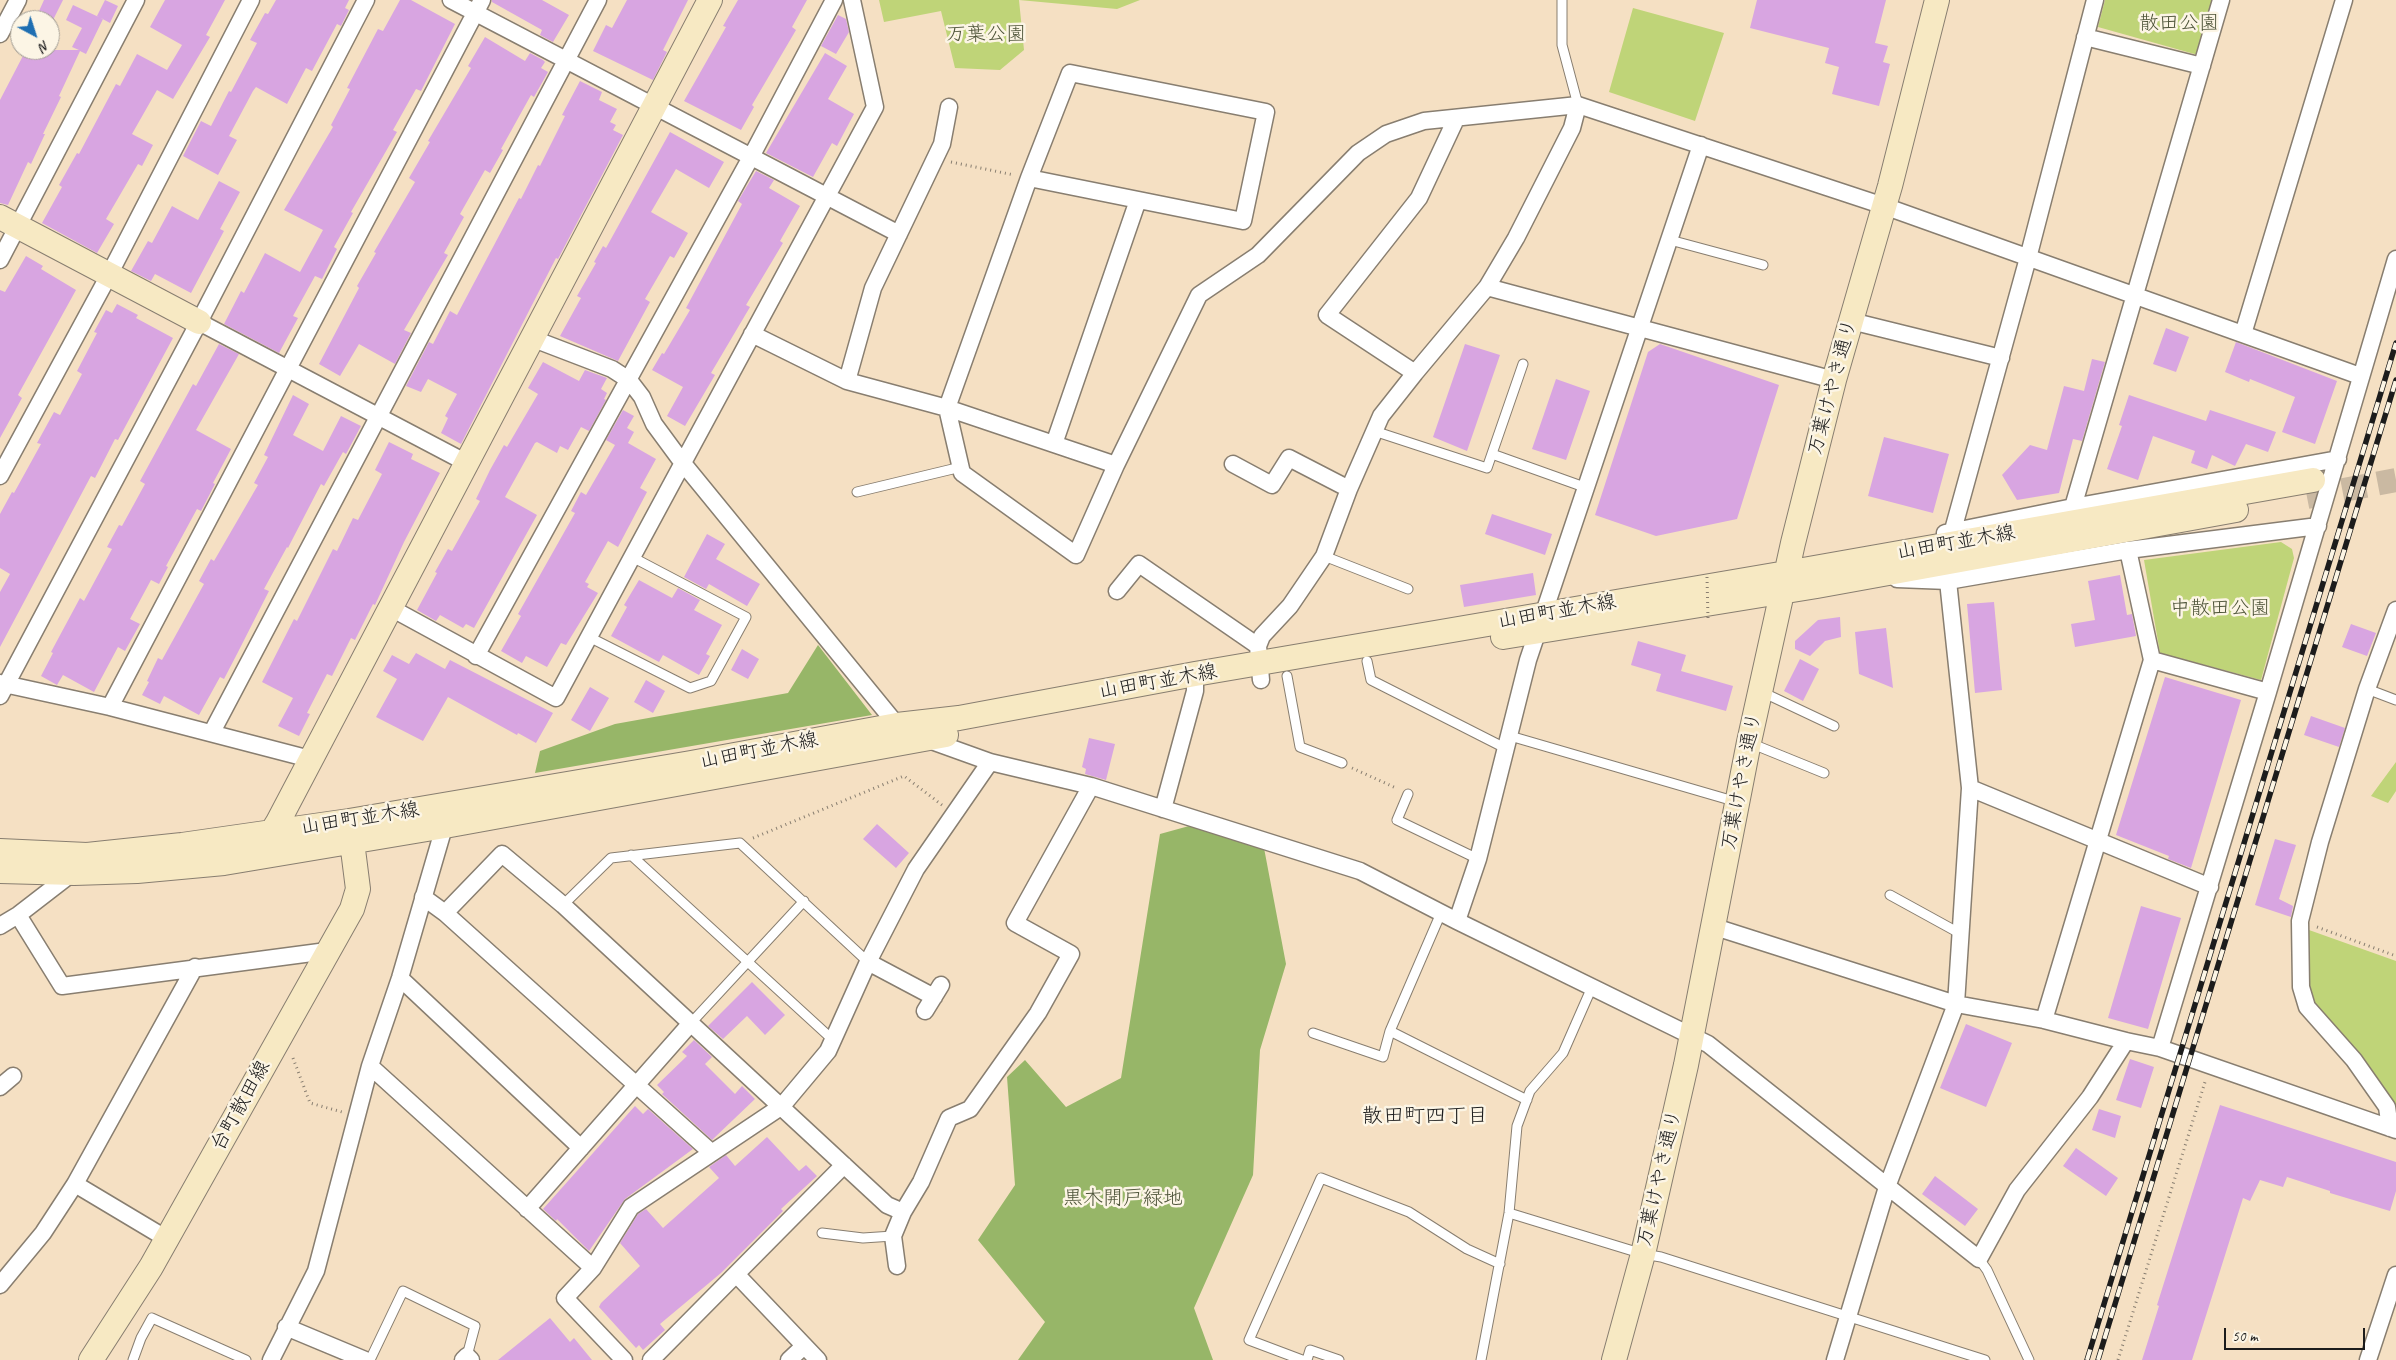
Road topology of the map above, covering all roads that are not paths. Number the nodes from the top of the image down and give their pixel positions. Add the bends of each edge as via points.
1 (18, 0) edge
2 (136, 0) edge
3 (251, 0) edge
4 (366, 0) edge
5 (451, 0) edge
6 (598, 0) edge
7 (710, 0) edge
8 (834, 0) edge
9 (852, 0) edge
10 (1562, 0) edge
11 (1937, 0) edge
12 (2095, 0) edge
13 (2221, 0) edge
14 (2344, 0) edge
15 (479, 6) edge
16 (0, 34) edge
17 (2085, 37) junction
18 (566, 60) junction
19 (2202, 66) junction
20 (1578, 105) junction
21 (654, 106) junction
22 (949, 107) dead end
23 (1456, 119) junction
24 (1701, 146) junction
25 (750, 157) junction
26 (1029, 178) junction
27 (826, 198) junction
28 (1138, 200) junction
29 (1884, 206) junction
30 (9, 222) edge
31 (899, 234) junction
32 (1670, 240) junction
33 (2028, 258) junction
34 (2396, 258) edge
35 (0, 260) edge
36 (1763, 265) dead end
37 (109, 275) junction
38 (1488, 287) junction
39 (2135, 296) junction
40 (1851, 321) junction
41 (199, 322) junction
42 (1640, 328) junction
43 (752, 334) junction
44 (2243, 334) junction
45 (531, 338) junction
46 (2001, 358) junction
47 (1523, 364) dead end
48 (288, 369) junction
49 (1415, 373) junction
50 (2360, 376) junction
51 (629, 380) junction
52 (1834, 380) junction
53 (847, 381) junction
54 (947, 408) junction
55 (378, 416) junction
56 (1374, 431) junction
57 (1054, 444) junction
58 (1492, 454) junction
59 (2338, 459) junction
60 (465, 462) junction
61 (682, 462) junction
62 (1232, 464) dead end
63 (1116, 465) junction
64 (960, 467) junction
65 (0, 476) edge
66 (1587, 488) junction
67 (1348, 489) junction
68 (857, 492) dead end
69 (2073, 507) junction
70 (2318, 526) junction
71 (1953, 530) junction
72 (2128, 550) junction
73 (1324, 556) junction
74 (1884, 556) junction
75 (632, 557) junction
76 (1862, 578) junction
77 (1948, 581) junction
78 (1784, 582) junction
79 (1408, 589) dead end
80 (1117, 591) dead end
81 (389, 607) junction
82 (2396, 610) edge
83 (1541, 622) junction
84 (589, 637) junction
85 (476, 656) junction
86 (2152, 660) junction
87 (1367, 661) junction
88 (1259, 664) junction
89 (1287, 676) junction
90 (1195, 683) junction
91 (2, 688) edge
92 (2367, 689) junction
93 (1760, 690) junction
94 (2268, 692) junction
95 (2396, 700) edge
96 (110, 707) junction
97 (897, 725) junction
98 (1834, 726) dead end
99 (212, 732) junction
100 (923, 738) junction
101 (1509, 742) junction
102 (1749, 742) junction
103 (310, 759) junction
104 (990, 762) junction
105 (1342, 763) road end
106 (692, 772) junction
107 (1824, 773) dead end
108 (1091, 786) junction
109 (1970, 788) junction
110 (1408, 794) road end
111 (1737, 802) junction
112 (1163, 808) junction
113 (447, 816) junction
114 (351, 832) junction
115 (270, 833) junction
116 (2097, 841) junction
117 (0, 851) edge
118 (631, 855) junction
119 (257, 857) junction
120 (1478, 859) junction
121 (80, 864) junction
122 (0, 871) edge
123 (2210, 888) junction
124 (1890, 895) dead end
125 (423, 897) junction
126 (804, 901) junction
127 (563, 905) junction
128 (445, 913) junction
129 (1442, 913) junction
130 (18, 915) junction
131 (1457, 921) junction
132 (0, 926) edge
133 (1714, 927) junction
134 (1961, 934) junction
135 (327, 951) junction
136 (748, 962) junction
137 (868, 962) junction
138 (195, 967) junction
139 (400, 978) junction
140 (1592, 987) junction
141 (933, 998) dead end
142 (1956, 1004) junction
143 (2044, 1020) junction
144 (692, 1023) junction
145 (1390, 1032) junction
146 (1313, 1033) dead end
147 (1692, 1036) junction
148 (833, 1040) junction
149 (2126, 1042) junction
150 (2160, 1048) junction
151 (370, 1066) junction
152 (13, 1076) dead end
153 (637, 1085) junction
154 (0, 1087) edge
155 (1527, 1100) junction
156 (782, 1106) junction
157 (2393, 1129) edge
158 (581, 1148) junction
159 (712, 1153) junction
160 (844, 1166) junction
161 (75, 1184) junction
162 (1887, 1187) junction
163 (527, 1209) junction
164 (903, 1212) junction
165 (1509, 1213) junction
166 (822, 1233) dead end
167 (893, 1236) junction
168 (167, 1239) junction
169 (1642, 1254) junction
170 (1978, 1259) junction
171 (1500, 1264) junction
172 (897, 1266) dead end
173 (593, 1268) junction
174 (736, 1274) junction
175 (2396, 1275) edge
176 (0, 1285) edge
177 (1848, 1315) junction
178 (286, 1327) junction
179 (804, 1346) junction
180 (467, 1359) edge
181 (91, 1360) edge
182 (133, 1360) edge
183 (246, 1360) edge
184 (271, 1360) edge
185 (365, 1360) edge
186 (370, 1360) edge
187 (624, 1360) edge
188 (651, 1360) edge
189 (789, 1360) edge
190 (818, 1360) edge
191 (1302, 1360) edge
192 (1307, 1360) edge
193 (1339, 1360) edge
194 (1481, 1360) edge
195 (1614, 1360) edge
196 (1835, 1360) edge
197 (1984, 1360) edge
198 (2029, 1360) edge
199 (2368, 1360) edge

1 - 16 street
2 - 30 street
3 - 37 street
4 - 41 street
5 - 15 street
6 - 18 street
7 - 21 street
8 - 25 street
9 - 27 street via 876,107
10 - 20 lane via 1562,45
11 - 29 street, 万葉けやき通り
12 - 17 street
13 - 19 street
14 - 44 street
15 - 18 street
15 - 48 street
17 - 19 street
17 - 33 street
18 - 21 street
18 - 55 street
19 - 39 street
20 - 23 street
20 - 24 street
20 - 38 street via 1572,128
21 - 25 street
21 - 45 street
22 - 31 street via 942,144
23 - 49 street via 1419,198 1327,315
23 - 63 street via 1424,121 1386,134 1358,153 1258,255 1199,295
24 - 29 street
24 - 32 street
25 - 27 street
25 - 51 street
26 - 28 street
26 - 28 street via 1070,73 1266,112 1243,221
26 - 54 street
27 - 31 street
27 - 43 street
28 - 57 street
29 - 33 street
29 - 40 street, 万葉けやき通り
30 - 35 street
30 - 37 street
31 - 53 street via 873,288
32 - 36 lane
32 - 42 street
33 - 39 street
33 - 46 street
34 - 50 street
37 - 41 street
37 - 65 street
38 - 42 street
38 - 49 street
39 - 44 street
39 - 69 street
40 - 46 street
40 - 52 street, 万葉けやき通り
41 - 48 street
41 - 91 street
42 - 52 street
42 - 66 street
43 - 53 street
43 - 61 street
44 - 50 street
45 - 51 street via 612,369
45 - 60 street
46 - 71 street
47 - 58 lane
48 - 55 street
48 - 96 street
49 - 56 street via 1381,416
50 - 59 street
51 - 61 street via 642,397 654,424
51 - 85 street
52 - 78 street, 万葉けやき通り
53 - 54 street
54 - 57 street
54 - 64 street
55 - 60 street
55 - 99 street
56 - 58 lane via 1487,468
56 - 67 street
57 - 63 street
58 - 66 lane
59 - 69 street
59 - 70 street
60 - 81 street
61 - 75 street
61 - 97 street
62 - 67 street via 1272,486 1289,458
63 - 64 street via 1076,555 962,473
64 - 68 lane
66 - 83 street
67 - 73 street
69 - 71 street
70 - 72 street
70 - 94 street
71 - 74 street
72 - 77 street
72 - 86 street
73 - 79 lane
73 - 88 street via 1290,606 1262,636
74 - 76 street, 山田町並木線 via 2310,489
74 - 78 street, 山田町並木線
75 - 84 street
75 - 84 lane via 746,617 711,681 690,688
76 - 77 street
76 - 78 street, 山田町並木線
77 - 109 street
78 - 83 street, 山田町並木線
78 - 93 street, 万葉けやき通り
80 - 88 street via 1139,564
81 - 85 street
81 - 103 street
82 - 92 street
83 - 87 street, 山田町並木線
83 - 88 street, 山田町並木線
83 - 101 street via 1528,660
84 - 85 street via 556,698
86 - 94 street
86 - 116 street
87 - 89 street, 山田町並木線
87 - 101 lane via 1371,680
88 - 89 street, 山田町並木線
88 - 90 street, 山田町並木線
89 - 105 lane via 1300,747
90 - 97 street, 山田町並木線
90 - 100 street, 山田町並木線
90 - 112 street
91 - 96 street
92 - 95 lane
92 - 157 street via 2320,842 2300,921 2301,987 2307,1008 2354,1060 2387,1106
93 - 98 lane
93 - 102 street, 万葉けやき通り
94 - 123 street
96 - 99 street
97 - 100 street
97 - 106 street, 山田町並木線
99 - 103 street
100 - 104 street
100 - 106 street, 山田町並木線
101 - 111 lane
101 - 120 street
102 - 107 lane
102 - 111 street, 万葉けやき通り
103 - 115 street
104 - 108 street
104 - 137 street via 916,869
106 - 113 street, 山田町並木線
108 - 112 street
108 - 164 street via 1015,923 1071,954 1038,1013 970,1109 949,1118 922,1182
109 - 116 street
109 - 134 street
110 - 120 lane via 1397,820
111 - 133 street, 万葉けやき通り
112 - 129 street via 1360,870
113 - 114 street, 山田町並木線
113 - 125 street
114 - 115 street, 山田町並木線
114 - 119 street, 山田町並木線
114 - 135 street, 台町散田線 via 358,889 352,909
115 - 119 street
115 - 121 street, 山田町並木線
116 - 123 street
116 - 143 street
117 - 121 street, 山田町並木線
118 - 126 lane via 740,843
118 - 127 lane via 611,858
118 - 136 lane
119 - 121 street, 山田町並木線 via 136,871
120 - 131 street
121 - 122 street, 山田町並木線
121 - 130 street
123 - 150 street
124 - 134 lane
125 - 128 street
125 - 139 street
126 - 136 lane
126 - 137 lane
127 - 128 street via 502,854
127 - 144 street
128 - 153 street
129 - 131 street
129 - 145 lane
130 - 132 street
130 - 138 street via 62,986
131 - 140 street
133 - 142 street
133 - 147 street, 万葉けやき通り
134 - 142 street
135 - 138 street
135 - 168 street, 台町散田線
136 - 144 lane
136 - 148 lane
137 - 141 street
137 - 148 street
138 - 161 street
139 - 151 street
139 - 158 street
140 - 147 street
140 - 155 lane via 1563,1053 1530,1091
142 - 143 street
142 - 162 street
143 - 149 street
144 - 153 street
144 - 156 street
145 - 146 lane via 1383,1057
145 - 155 lane
147 - 162 street via 1708,1044
147 - 169 street, 万葉けやき通り
148 - 156 street via 828,1051
149 - 150 street
149 - 170 street via 2090,1097 2017,1190
150 - 157 street
151 - 163 street
151 - 178 street via 316,1270
152 - 154 street
153 - 158 street
153 - 159 street
155 - 165 lane via 1517,1126
156 - 159 street
156 - 160 street
158 - 163 street
159 - 173 street via 632,1207
160 - 164 street via 887,1205
160 - 174 street
161 - 168 street
161 - 176 street via 43,1233
162 - 170 street
162 - 177 street
163 - 173 street
164 - 167 street
165 - 169 lane
165 - 171 lane
166 - 167 lane via 863,1238
167 - 172 street
168 - 181 street, 台町散田線 via 128,1307
169 - 177 lane
169 - 195 street, 万葉けやき通り
170 - 198 lane via 1987,1270
171 - 191 lane via 1467,1250 1409,1212 1322,1178 1249,1340
171 - 194 lane
173 - 187 street via 565,1298
174 - 179 street
174 - 188 street
175 - 199 street
177 - 196 street
177 - 197 lane
178 - 184 street
178 - 185 street
179 - 189 street
179 - 190 street
180 - 186 lane via 475,1326 402,1291
182 - 183 lane via 152,1318
192 - 193 lane via 1310,1350

